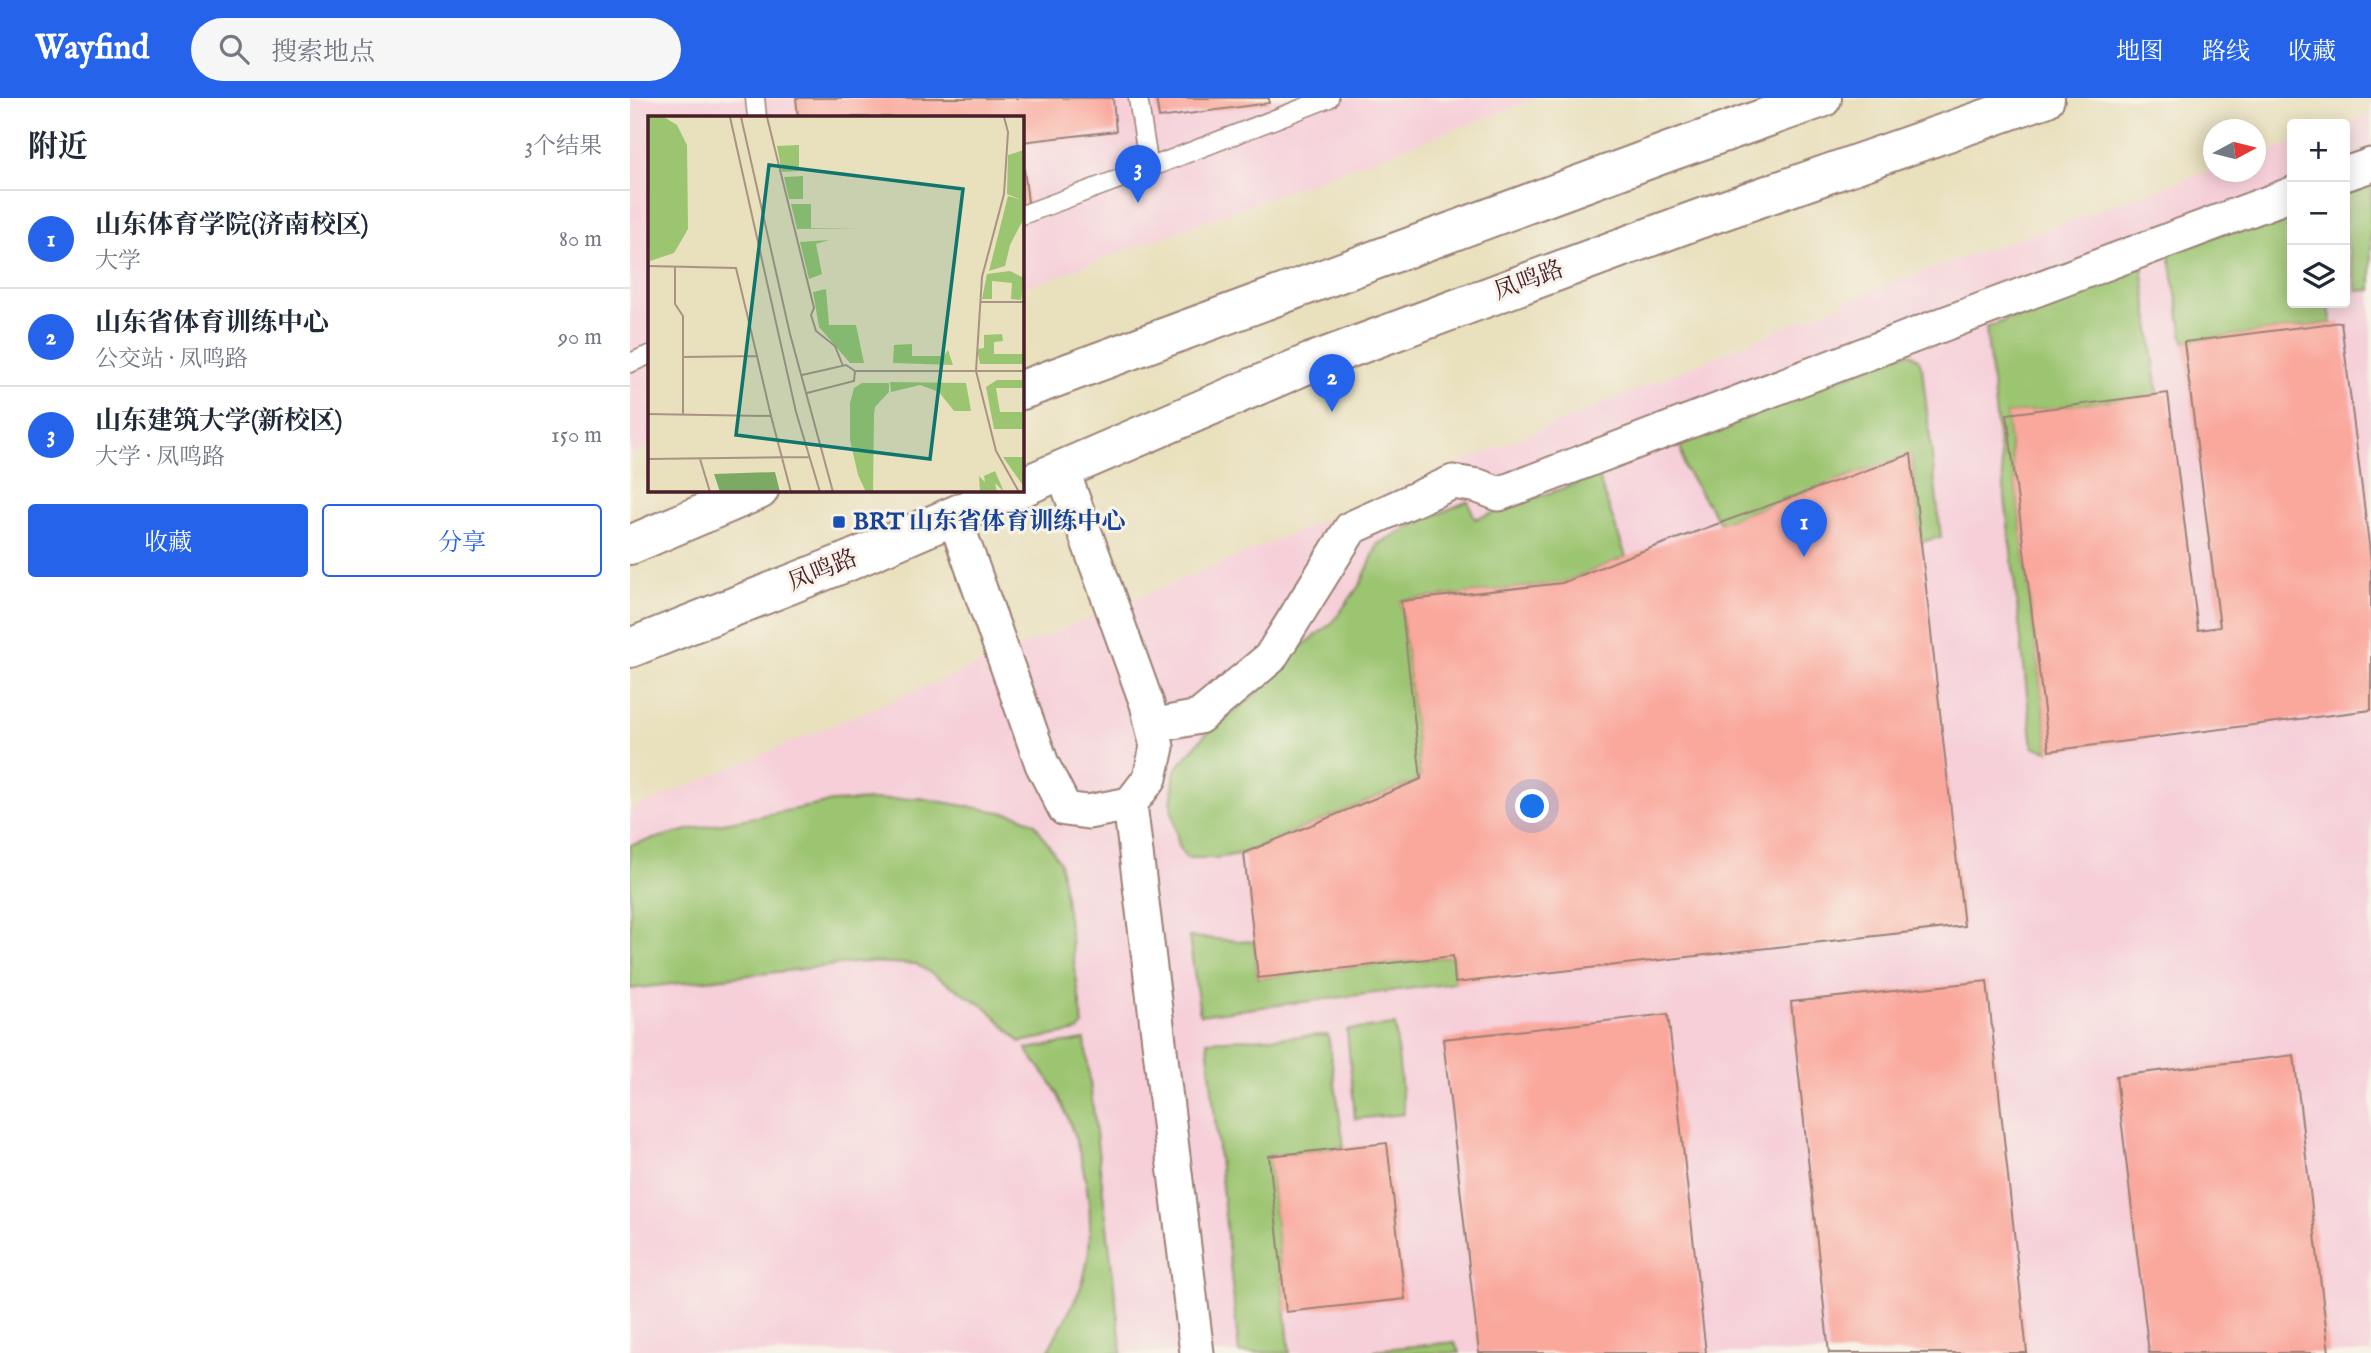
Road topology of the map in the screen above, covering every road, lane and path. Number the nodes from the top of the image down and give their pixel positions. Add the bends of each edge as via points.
1 (755, 98) edge
2 (1138, 98) edge
3 (1329, 98) edge
4 (1822, 98) edge
5 (2045, 98) edge
6 (757, 116) edge
7 (2371, 164) edge
8 (1149, 168) junction
9 (2350, 172) edge
10 (2287, 196) edge
11 (1024, 214) edge
12 (648, 355) edge
13 (630, 363) edge
14 (1024, 389) edge
15 (1062, 469) junction
16 (1024, 486) edge
17 (754, 492) edge
18 (1009, 492) edge
19 (954, 516) junction
20 (630, 545) edge
21 (630, 648) edge
22 (1152, 726) junction
23 (1130, 804) junction
24 (1197, 1353) edge

1 - 6 lane
2 - 8 lane
3 - 8 lane
4 - 14 main road
5 - 15 main road, 凤鸣路 via 1311,362
7 - 9 street
8 - 11 lane
10 - 22 street via 1499,494 1453,482 1351,528 1270,658 1199,717
12 - 13 lane
15 - 16 main road, 凤鸣路
15 - 22 street
17 - 20 main road
18 - 19 main road, 凤鸣路
19 - 21 main road, 凤鸣路
19 - 23 street via 1042,764 1065,809 1088,812
22 - 23 street via 1157,747 1150,778
23 - 24 street

